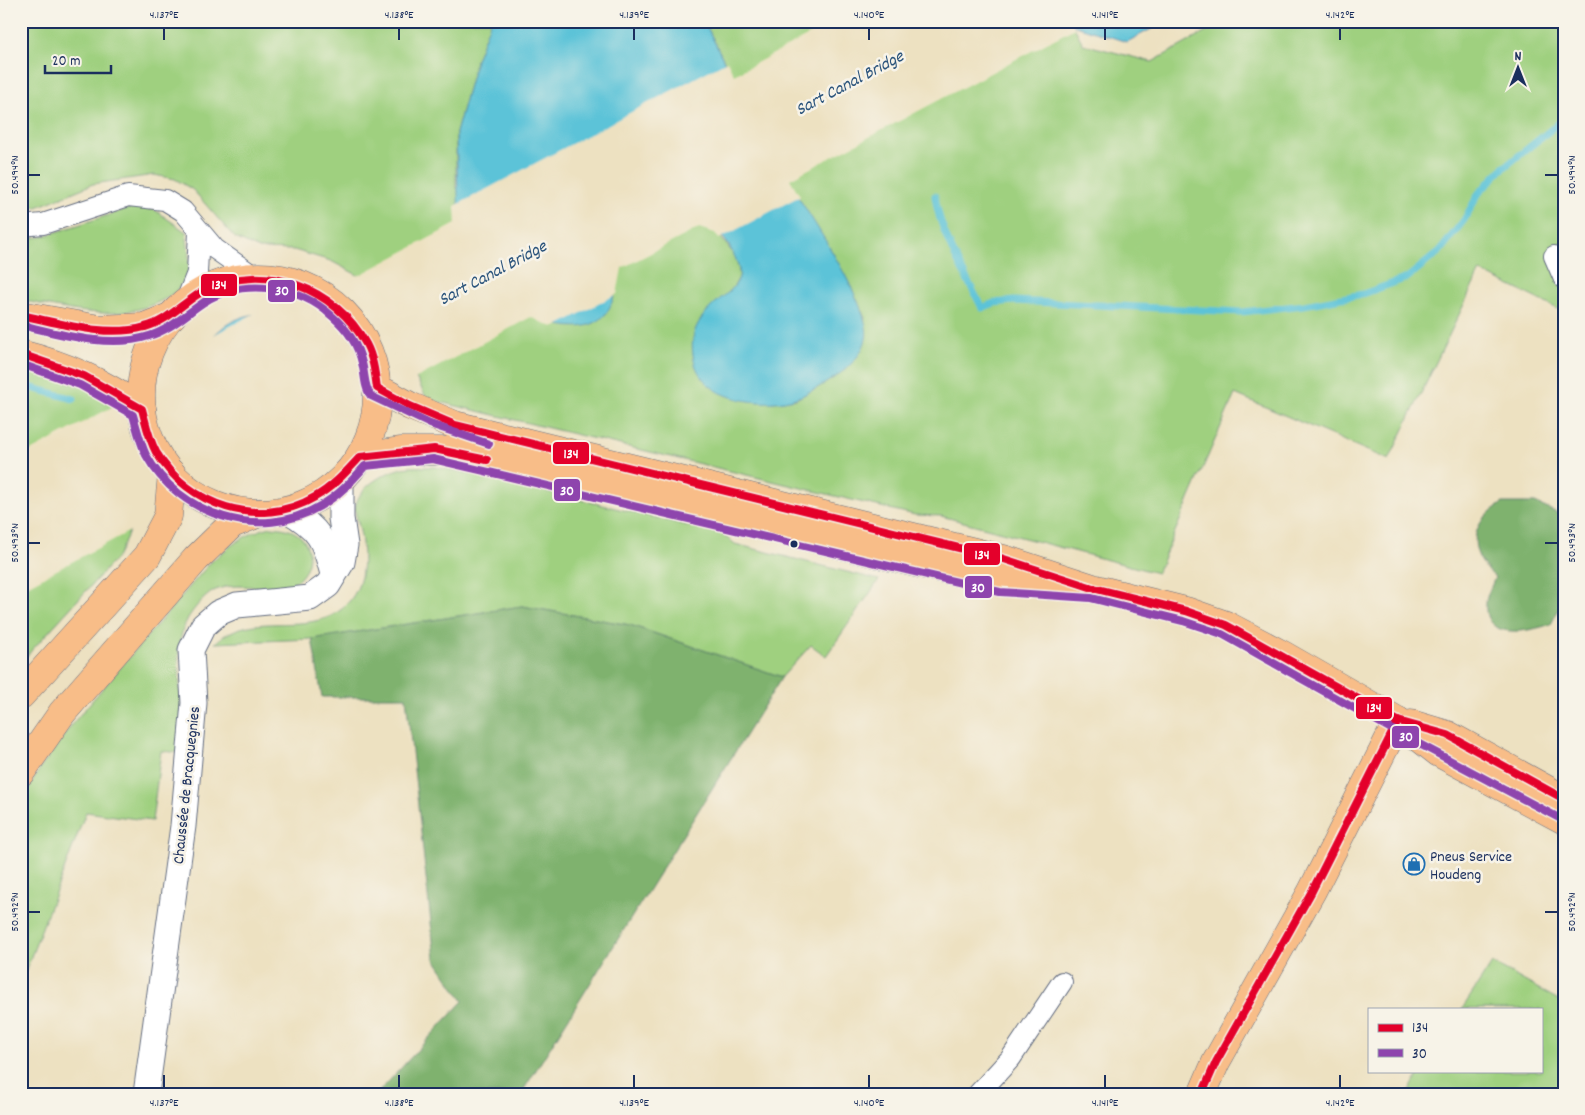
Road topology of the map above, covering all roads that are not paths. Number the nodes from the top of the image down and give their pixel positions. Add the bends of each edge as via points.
1 (21, 226) edge
2 (199, 232) junction
3 (1554, 256) dead end
4 (255, 277) junction
5 (1564, 279) edge
6 (179, 309) junction
7 (21, 315) edge
8 (21, 354) edge
9 (378, 388) junction
10 (142, 408) junction
11 (360, 457) junction
12 (172, 474) junction
13 (341, 480) junction
14 (287, 510) junction
15 (259, 513) junction
16 (333, 574) junction
17 (1093, 588) junction
18 (21, 696) edge
19 (1398, 721) junction
20 (21, 772) edge
21 (1564, 798) edge
22 (1564, 820) edge
23 (1062, 982) dead end
24 (146, 1094) edge
25 (978, 1094) edge
26 (1202, 1094) edge

1 - 2 street via 43,224 128,196 165,200 182,211
2 - 4 street via 215,249
2 - 6 street via 197,273
3 - 5 street
4 - 6 main road via 230,281 206,290
4 - 9 main road via 278,278 300,284 339,308 366,344
6 - 7 main road via 144,327 99,329
6 - 10 main road via 157,336 147,359
8 - 10 main road via 65,367 108,386
9 - 11 main road via 374,424
9 - 17 main road via 455,425 1004,558
10 - 12 main road via 158,455
11 - 13 main road
11 - 17 main road via 400,450 448,451 1002,582
12 - 15 main road via 203,498 240,511
12 - 18 main road via 168,516 147,556
13 - 14 main road via 312,500
13 - 16 street, Chaussée de Bracquegnies via 345,545 342,562
14 - 15 main road
14 - 16 street via 316,529 327,551
15 - 20 main road via 232,524 196,559 62,713
16 - 24 street, Chaussée de Bracquegnies via 328,585 310,598 237,605 218,613 203,626 191,650 194,703 183,826
17 - 19 main road via 1186,611 1226,625
19 - 21 main road via 1448,735
19 - 22 main road via 1439,753
19 - 26 main road via 1312,891 1216,1062
23 - 25 street via 1011,1058

